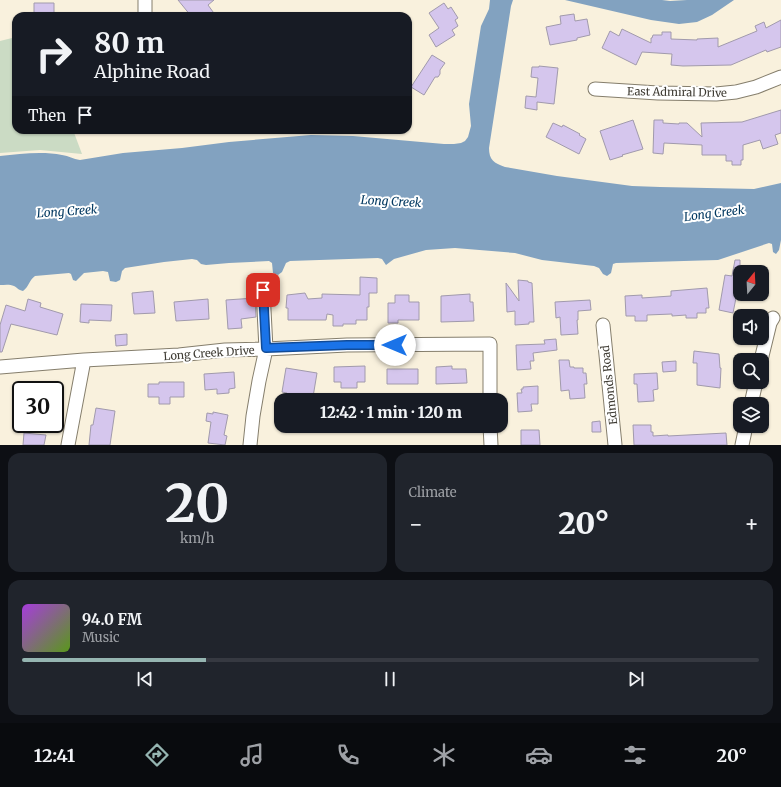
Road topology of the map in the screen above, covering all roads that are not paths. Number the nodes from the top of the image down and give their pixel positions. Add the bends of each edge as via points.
1 (144, 0) edge
2 (145, 12) edge
3 (781, 78) edge
4 (595, 89) dead end
5 (263, 290) dead end
6 (773, 318) dead end
7 (603, 325) dead end
8 (266, 348) junction
9 (763, 353) edge
10 (84, 360) junction
11 (0, 367) edge
12 (490, 393) edge
13 (490, 433) edge
14 (745, 433) edge
15 (68, 445) edge
16 (250, 445) edge
17 (490, 445) edge
18 (615, 445) edge
19 (742, 445) edge

1 - 2 street
3 - 4 street, East Admiral Drive via 756,88 716,94
5 - 8 street
6 - 9 street
7 - 18 street, Edmonds Road
8 - 10 street, Long Creek Drive
8 - 12 street, Long Creek Drive via 490,344
8 - 16 street
10 - 11 street, Long Creek Drive
10 - 15 street
13 - 17 street
14 - 19 street

